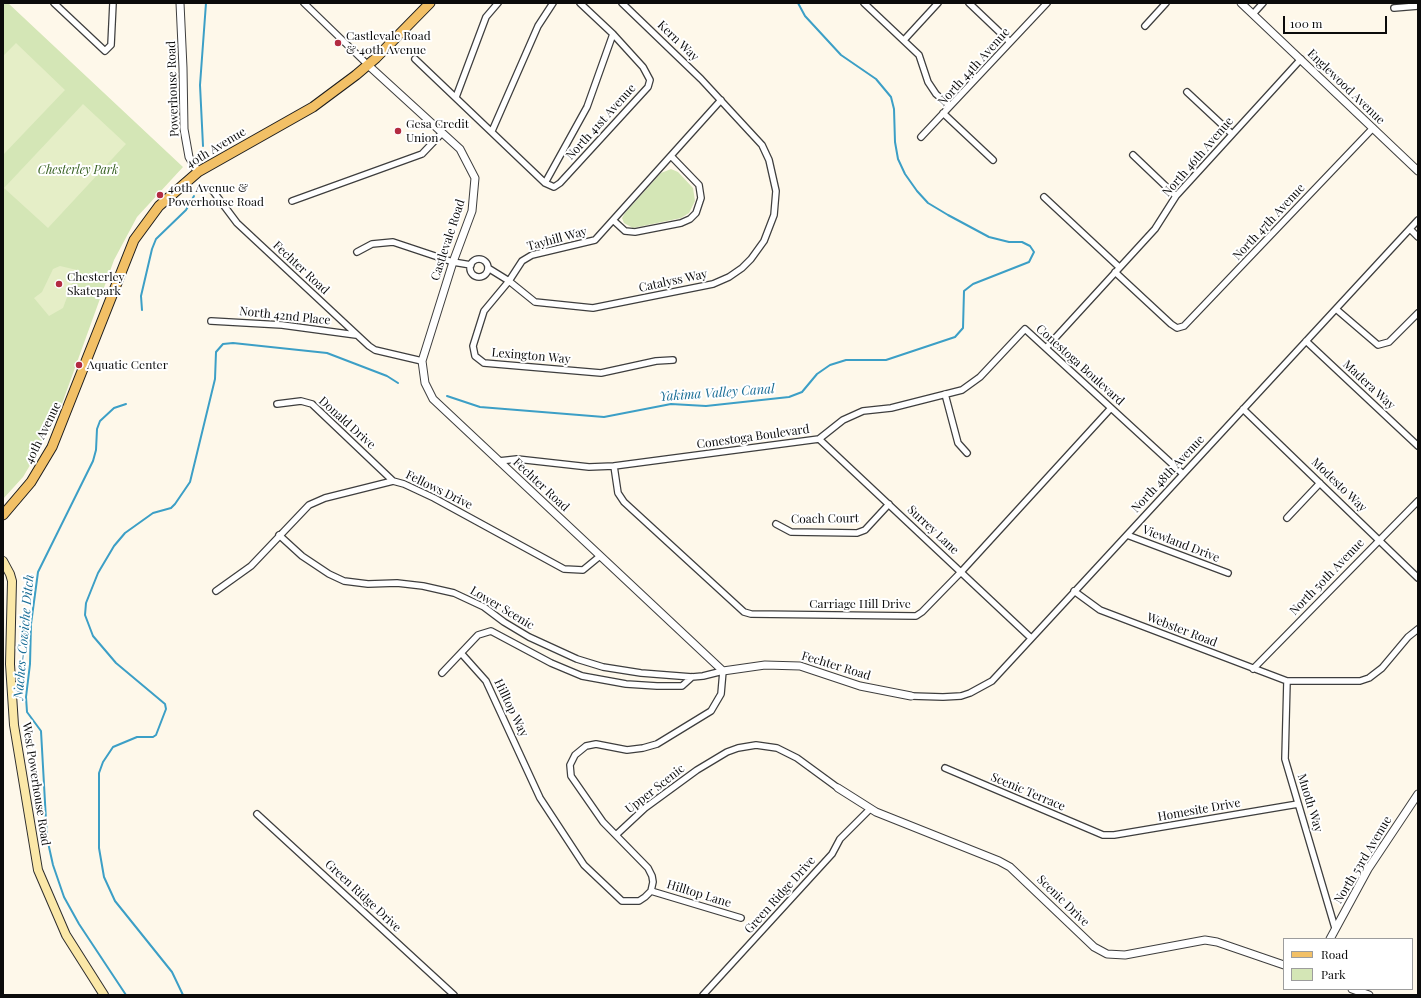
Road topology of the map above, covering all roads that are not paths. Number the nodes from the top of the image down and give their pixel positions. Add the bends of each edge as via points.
1 (54, 3) edge
2 (113, 3) edge
3 (180, 3) edge
4 (304, 3) edge
5 (430, 3) edge
6 (498, 3) edge
7 (553, 3) edge
8 (580, 3) edge
9 (622, 3) edge
10 (864, 3) edge
11 (938, 3) edge
12 (969, 3) edge
13 (1047, 3) edge
14 (1166, 3) edge
15 (1241, 3) edge
16 (1263, 3) edge
17 (1418, 6) edge
18 (1394, 8) dead end
19 (1253, 14) junction
20 (1145, 26) dead end
21 (613, 34) junction
22 (904, 40) junction
23 (1010, 42) junction
24 (415, 59) dead end
25 (1301, 59) junction
26 (368, 65) junction
27 (701, 79) joint
28 (1187, 92) dead end
29 (456, 97) junction
30 (722, 100) junction
31 (950, 106) junction
32 (943, 113) junction
33 (1373, 128) junction
34 (492, 131) junction
35 (442, 133) junction
36 (1232, 134) junction
37 (921, 138) dead end
38 (1133, 155) dead end
39 (671, 156) junction
40 (993, 160) dead end
41 (1418, 171) edge
42 (198, 172) junction
43 (546, 183) junction
44 (214, 191) dead end
45 (1176, 196) junction
46 (1044, 197) dead end
47 (292, 201) dead end
48 (613, 220) junction
49 (1418, 220) edge
50 (1410, 229) junction
51 (1418, 237) edge
52 (357, 252) dead end
53 (453, 262) junction
54 (471, 265) junction
55 (1119, 267) junction
56 (488, 268) junction
57 (1115, 272) junction
58 (509, 281) junction
59 (1336, 309) junction
60 (1418, 313) edge
61 (211, 321) dead end
62 (357, 335) junction
63 (1306, 341) junction
64 (1046, 348) junction
65 (673, 360) dead end
66 (422, 361) junction
67 (945, 394) junction
68 (277, 404) dead end
69 (1111, 408) junction
70 (1243, 409) junction
71 (819, 439) junction
72 (1418, 446) edge
73 (967, 453) dead end
74 (499, 461) junction
75 (614, 466) junction
76 (1183, 474) junction
77 (393, 481) junction
78 (1320, 483) junction
79 (1418, 501) edge
80 (889, 504) junction
81 (3, 515) edge
82 (1287, 518) dead end
83 (776, 524) dead end
84 (279, 535) junction
85 (1127, 535) junction
86 (1380, 540) junction
87 (600, 556) junction
88 (3, 561) edge
89 (961, 572) junction
90 (1228, 573) dead end
91 (1418, 578) edge
92 (216, 591) dead end
93 (1074, 591) junction
94 (1418, 629) edge
95 (1031, 638) junction
96 (461, 653) junction
97 (1253, 669) junction
98 (723, 671) junction
99 (442, 673) dead end
100 (692, 677) junction
101 (1287, 681) junction
102 (911, 696) joint
103 (945, 768) dead end
104 (838, 788) joint
105 (1418, 794) edge
106 (1298, 804) junction
107 (870, 809) junction
108 (257, 814) dead end
109 (616, 835) junction
110 (1104, 835) joint
111 (651, 891) junction
112 (741, 918) dead end
113 (1335, 928) junction
114 (1330, 938) edge
115 (1283, 965) edge
116 (1355, 990) edge
117 (104, 995) edge
118 (454, 995) edge
119 (703, 995) edge
120 (1369, 995) edge

1 - 2 street via 105,51 111,45
3 - 42 street, Powerhouse Road via 184,129 187,152
4 - 26 street, Castlevale Road
5 - 26 main road, 40th Avenue
6 - 29 street via 486,17
7 - 34 street via 538,26
8 - 21 street, North 41st Avenue
9 - 27 street, Kern Way
10 - 22 street
11 - 22 street
12 - 23 street
13 - 23 street, North 44th Avenue
14 - 20 street
15 - 19 street, Englewood Avenue
16 - 19 street
17 - 18 street
19 - 25 street, Englewood Avenue
21 - 43 street via 587,107
21 - 43 street, North 41st Avenue via 643,67 650,80 648,87 560,183 554,187
22 - 31 street via 919,55 928,82 936,94
23 - 31 street, North 44th Avenue
24 - 29 street
25 - 33 street, Englewood Avenue
25 - 36 street, North 46th Avenue
26 - 35 street, Castlevale Road
26 - 42 main road, 40th Avenue via 313,107
27 - 30 street, Catalyss Way
28 - 36 street
29 - 34 street
30 - 39 street, Tayhill Way
30 - 58 street, Catalyss Way via 762,145 771,165 776,191 774,215 764,241 742,268 729,277 704,287 593,308 541,304 527,298
31 - 32 street, North 44th Avenue
32 - 37 street
32 - 40 street, North 44th Avenue
33 - 41 street, Englewood Avenue
33 - 57 street, North 47th Avenue via 1189,323 1177,328
34 - 43 street
35 - 47 street via 422,154
35 - 53 street, Castlevale Road via 460,149 474,178 472,211
36 - 45 street, North 46th Avenue
38 - 45 street
39 - 48 street, Tayhill Way
39 - 48 street via 699,185 701,198 696,213 681,223 635,232 625,231
42 - 81 main road, 40th Avenue via 159,206 134,240 52,447 31,482
44 - 62 street, Fechter Road via 237,223
45 - 55 street, North 46th Avenue via 1155,229
46 - 55 street
48 - 58 street, Tayhill Way via 595,240 527,257
49 - 50 street, North 48th Avenue
50 - 51 street
50 - 59 street, North 48th Avenue
52 - 53 street, Catalyss Way via 372,244 392,242
53 - 54 street, Catalyss Way
53 - 66 street, Castlevale Road
54 - 56 street, Catalyss Way via 480,259 487,263
54 - 56 street via 472,274 478,277 483,276
55 - 57 street, North 46th Avenue
56 - 58 street, Catalyss Way
57 - 64 street
58 - 65 street, Lexington Way via 484,311 473,351 484,363 601,373 656,361
59 - 60 street via 1378,345 1389,342
59 - 63 street, North 48th Avenue
61 - 62 street, North 42nd Place via 282,325
62 - 66 street, Fechter Road via 375,350
63 - 70 street, North 48th Avenue
63 - 72 street, Madera Way
64 - 67 street, Conestoga Boulevard via 1025,329 973,383 962,390
64 - 69 street, Conestoga Boulevard
66 - 74 street, Fechter Road via 425,383 434,399
67 - 71 street, Conestoga Boulevard via 891,408 853,414
67 - 73 street via 958,443
68 - 77 street, Donald Drive via 301,401 312,404
69 - 76 street, Conestoga Boulevard
69 - 89 street, Carriage Hill Drive
70 - 76 street, North 48th Avenue
70 - 78 street, Modesto Way
71 - 75 street, Conestoga Boulevard
71 - 80 street, Surrey Lane
74 - 75 street, Conestoga Boulevard via 517,459 589,467
74 - 87 street, Fechter Road
75 - 89 street, Carriage Hill Drive via 618,493 624,502 740,609 750,614 916,616
76 - 85 street, North 48th Avenue
77 - 84 street, Fellows Drive via 316,500
77 - 87 street, Fellows Drive via 434,498 564,569 583,570
78 - 82 street
78 - 86 street, Modesto Way
79 - 86 street, North 50th Avenue
80 - 83 street, Coach Court via 865,530 857,532 787,532
80 - 89 street, Surrey Lane
84 - 92 street, Fellows Drive via 251,566
84 - 100 street, Lower Scenic via 310,562 344,580 368,584 397,583 438,589 470,599 529,637 577,659 603,667 641,673
85 - 90 street, Viewland Drive
85 - 93 street, North 48th Avenue
86 - 91 street, Modesto Way
86 - 97 street, North 50th Avenue
87 - 98 street, Fechter Road
88 - 117 main road, West Powerhouse Road via 12,581 10,664 13,712 38,870 66,935
89 - 95 street, Surrey Lane
93 - 95 street, North 48th Avenue
93 - 97 street, Webster Road via 1100,610
94 - 101 street via 1382,668 1369,678
95 - 102 street, North 48th Avenue via 992,681 970,693 943,697
96 - 99 street
96 - 100 street via 478,635 491,631 551,664 582,676 626,684 657,686 682,686
96 - 111 street, Hilltop Way via 486,681 540,798 584,865 622,901 639,901
97 - 101 street, Webster Road
98 - 100 street, Lower Scenic
98 - 102 street, Fechter Road via 764,665 800,666 860,686
98 - 109 street via 721,694 711,711 657,744 627,750 596,744 586,746 575,755 570,765 571,776 603,822
101 - 106 street, Muoth Way via 1284,753
103 - 110 street, Scenic Terrace
104 - 107 street, Scenic Drive
104 - 109 street, Upper Scenic via 797,758 776,748 756,745 738,748 696,770 645,808
105 - 113 street, North 53rd Avenue via 1368,869
106 - 110 street, Homesite Drive
106 - 113 street, Muoth Way
107 - 115 street, Scenic Drive via 999,861 1010,868 1094,947 1107,954 1125,955 1205,940
107 - 119 street, Green Ridge Drive via 840,839 832,854
108 - 118 street, Green Ridge Drive
109 - 111 street via 648,868 652,876
111 - 112 street, Hilltop Lane
113 - 114 street, North 53rd Avenue
116 - 120 street

